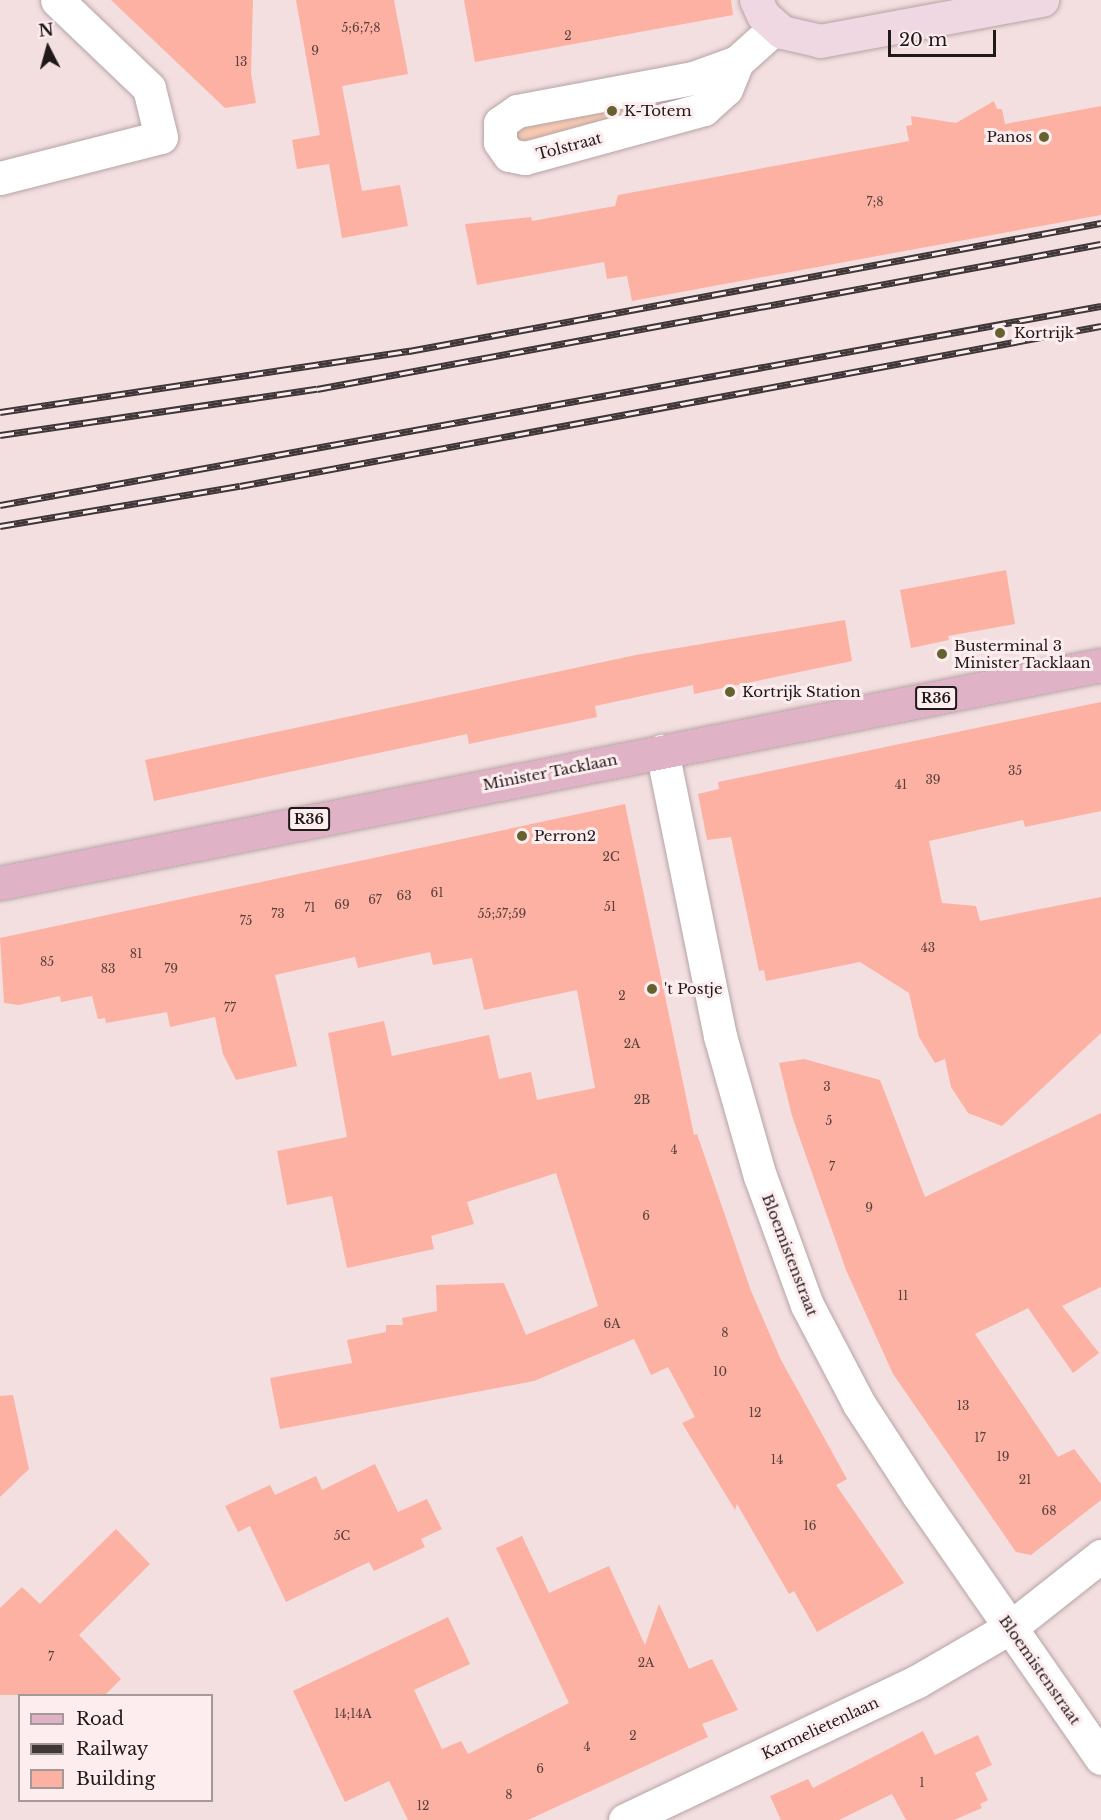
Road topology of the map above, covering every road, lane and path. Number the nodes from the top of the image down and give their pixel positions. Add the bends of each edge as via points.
1 (57, 0) edge
2 (756, 0) edge
3 (1042, 0) edge
4 (776, 27) junction
5 (736, 62) junction
6 (0, 178) edge
7 (1101, 665) edge
8 (662, 751) junction
9 (0, 884) edge
10 (1101, 1556) edge
11 (1011, 1627) junction
12 (1101, 1758) edge
13 (625, 1820) edge

1 - 6 street via 149,88 161,137
2 - 4 street
3 - 4 street via 820,41 794,37
4 - 5 street, Tolstraat
5 - 5 street, Tolstraat via 693,78 517,111 501,123 500,142 509,155 525,158 704,109 726,89
7 - 8 main road, Minister Tacklaan / R36
8 - 9 main road, Minister Tacklaan / R36
8 - 11 street, Bloemistenstraat via 720,1036 760,1176 807,1305 865,1413
10 - 11 street, Karmelietenlaan
11 - 12 street, Bloemistenstraat
11 - 13 street, Karmelietenlaan via 916,1682

